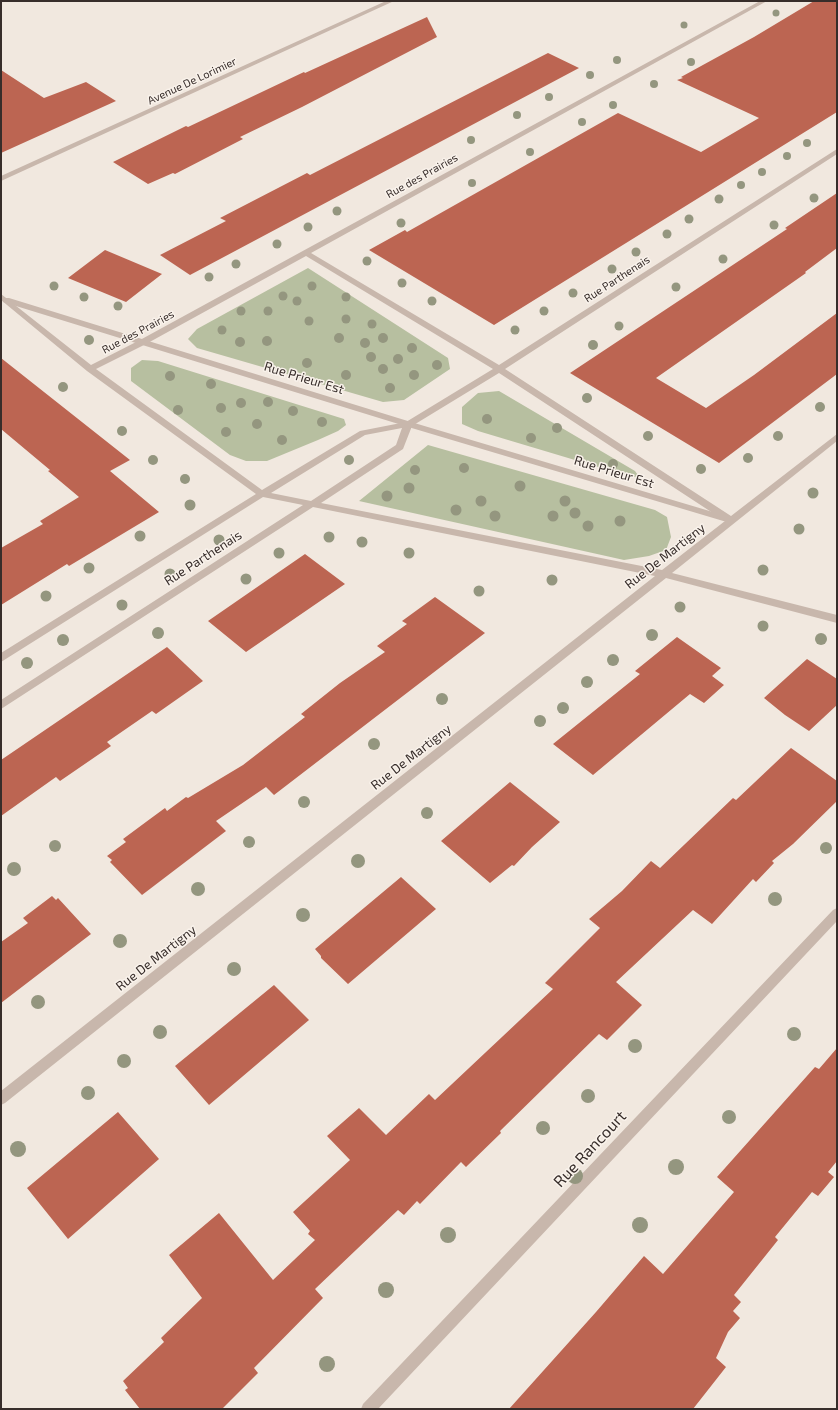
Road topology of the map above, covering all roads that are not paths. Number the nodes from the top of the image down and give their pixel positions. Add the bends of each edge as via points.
1 (391, 1) edge
2 (764, 1) edge
3 (837, 151) edge
4 (1, 179) edge
5 (305, 252) junction
6 (3, 300) edge
7 (143, 342) junction
8 (90, 369) junction
9 (499, 370) junction
10 (408, 424) junction
11 (837, 437) edge
12 (262, 494) junction
13 (311, 503) junction
14 (732, 521) junction
15 (664, 574) junction
16 (837, 619) edge
17 (1, 658) edge
18 (1, 705) edge
19 (837, 913) edge
20 (1, 1099) edge
21 (368, 1409) edge

1 - 4 street, Avenue De Lorimier
2 - 5 street, Rue des Prairies
3 - 9 street, Rue Parthenais
5 - 7 street, Rue des Prairies
5 - 9 street, Rue Prieur Est
6 - 7 street, Rue Prieur Est
6 - 8 street, Rue Prieur Est
7 - 8 street, Rue des Prairies
7 - 10 street, Rue Prieur Est
8 - 12 street, Rue Prieur Est
9 - 10 street, Rue Parthenais
9 - 14 street, Rue Prieur Est
10 - 12 street, Rue Parthenais via 363,433
10 - 13 street, Rue Parthenais via 400,447
10 - 14 street, Rue Prieur Est
11 - 14 street, Rue De Martigny
12 - 13 street, Rue Prieur Est
12 - 17 street, Rue Parthenais
13 - 15 street, Rue Prieur Est
13 - 18 street, Rue Parthenais
14 - 15 street, Rue De Martigny
15 - 16 street, Rue Prieur Est
15 - 20 street, Rue De Martigny
19 - 21 street, Rue Rancourt

